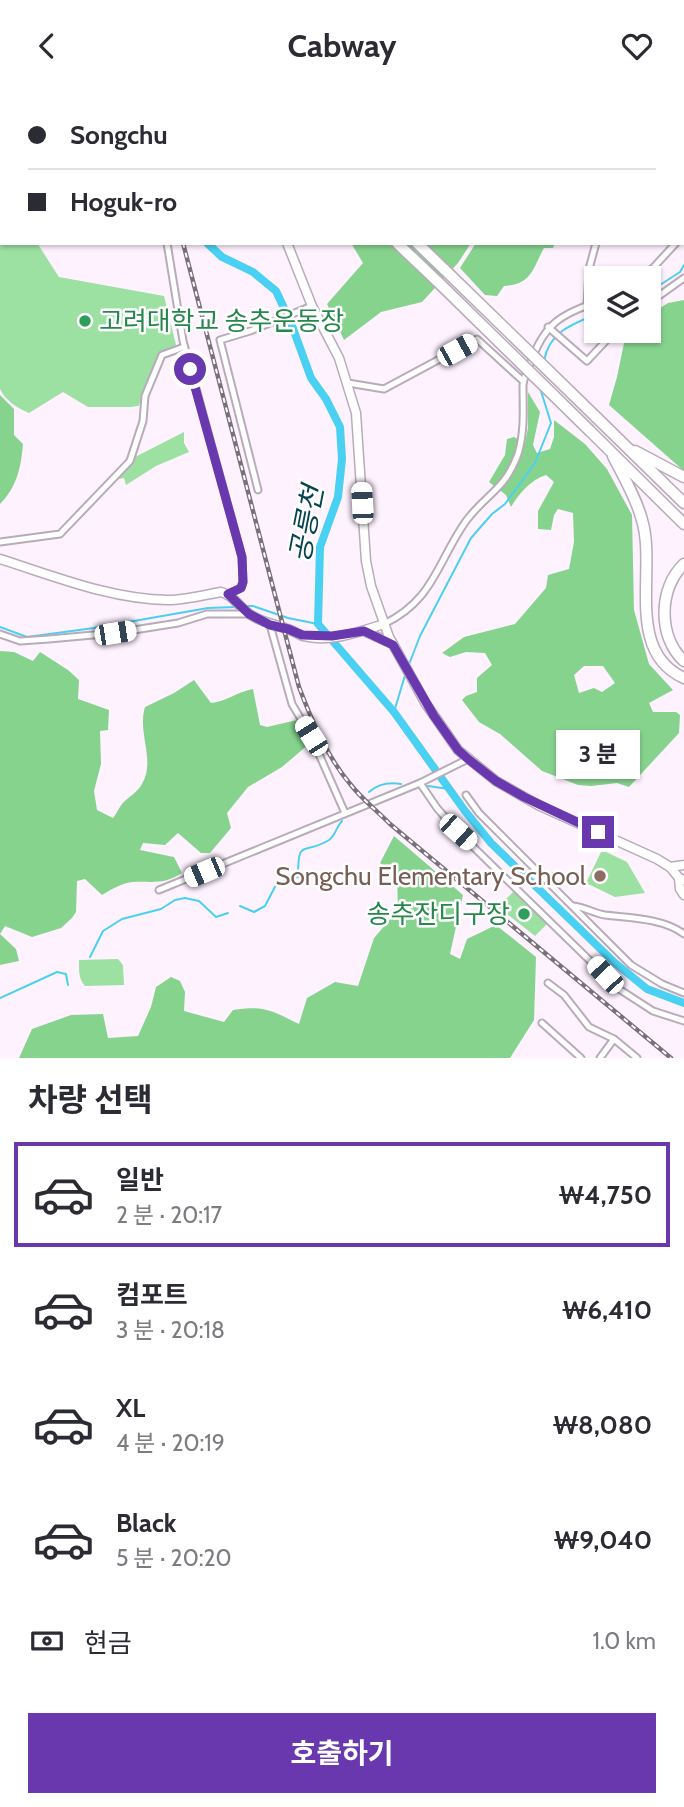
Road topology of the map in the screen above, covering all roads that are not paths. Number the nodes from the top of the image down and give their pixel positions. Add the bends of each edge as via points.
1 (167, 245) edge
2 (288, 245) edge
3 (399, 245) edge
4 (419, 245) edge
5 (595, 245) edge
6 (674, 245) edge
7 (590, 266) edge
8 (655, 266) edge
9 (684, 278) edge
10 (661, 294) edge
11 (312, 306) junction
12 (584, 308) edge
13 (548, 327) junction
14 (604, 343) edge
15 (184, 347) junction
16 (523, 381) junction
17 (348, 383) junction
18 (625, 446) junction
19 (613, 456) junction
20 (684, 477) edge
21 (258, 490) dead end
22 (684, 503) edge
23 (684, 524) edge
24 (0, 542) edge
25 (0, 559) edge
26 (684, 564) edge
27 (230, 595) junction
28 (249, 614) junction
29 (384, 624) junction
30 (270, 625) junction
31 (364, 631) junction
32 (0, 634) edge
33 (393, 645) junction
34 (684, 661) edge
35 (684, 678) edge
36 (468, 759) junction
37 (420, 783) junction
38 (466, 795) dead end
39 (345, 813) junction
40 (684, 866) edge
41 (670, 867) junction
42 (681, 879) edge
43 (159, 890) dead end
44 (684, 895) edge
45 (573, 906) junction
46 (684, 934) edge
47 (548, 983) dead end
48 (684, 993) edge
49 (684, 1021) edge
50 (542, 1023) dead end
51 (614, 1039) junction
52 (581, 1058) edge
53 (600, 1058) edge
54 (637, 1058) edge

1 - 15 street
2 - 11 street
3 - 19 highway, bridge
4 - 18 highway, bridge
5 - 7 street
6 - 8 street
9 - 10 street
11 - 17 street
11 - 21 street via 220,340
12 - 13 street
13 - 14 street via 587,361
13 - 16 street
15 - 24 street via 162,355 145,396 143,421 130,461 60,534
15 - 27 street via 242,557 243,582
16 - 17 street via 477,339 384,389
16 - 29 street via 522,442 505,481 466,522 426,593
17 - 29 street via 359,426 366,561
18 - 20 highway
18 - 22 highway
19 - 23 highway
19 - 35 highway via 643,520 647,627 655,651
25 - 27 street via 127,596 170,600 221,592
26 - 34 highway via 668,586 664,614 668,638
27 - 28 street
28 - 30 street
28 - 32 street via 207,614 115,633 49,639 20,641
29 - 31 street
29 - 33 street
30 - 31 street via 317,637
30 - 39 street via 292,704
31 - 33 street
33 - 36 street via 442,729
36 - 37 street
36 - 41 street via 538,805
37 - 39 street
37 - 49 street via 458,832 619,989 653,1010
38 - 45 street
39 - 43 street
40 - 41 street
41 - 42 street
42 - 44 street
45 - 46 street via 670,926
45 - 48 street via 640,972
47 - 51 street via 564,995 589,1027
50 - 52 street
51 - 53 street
51 - 54 street

